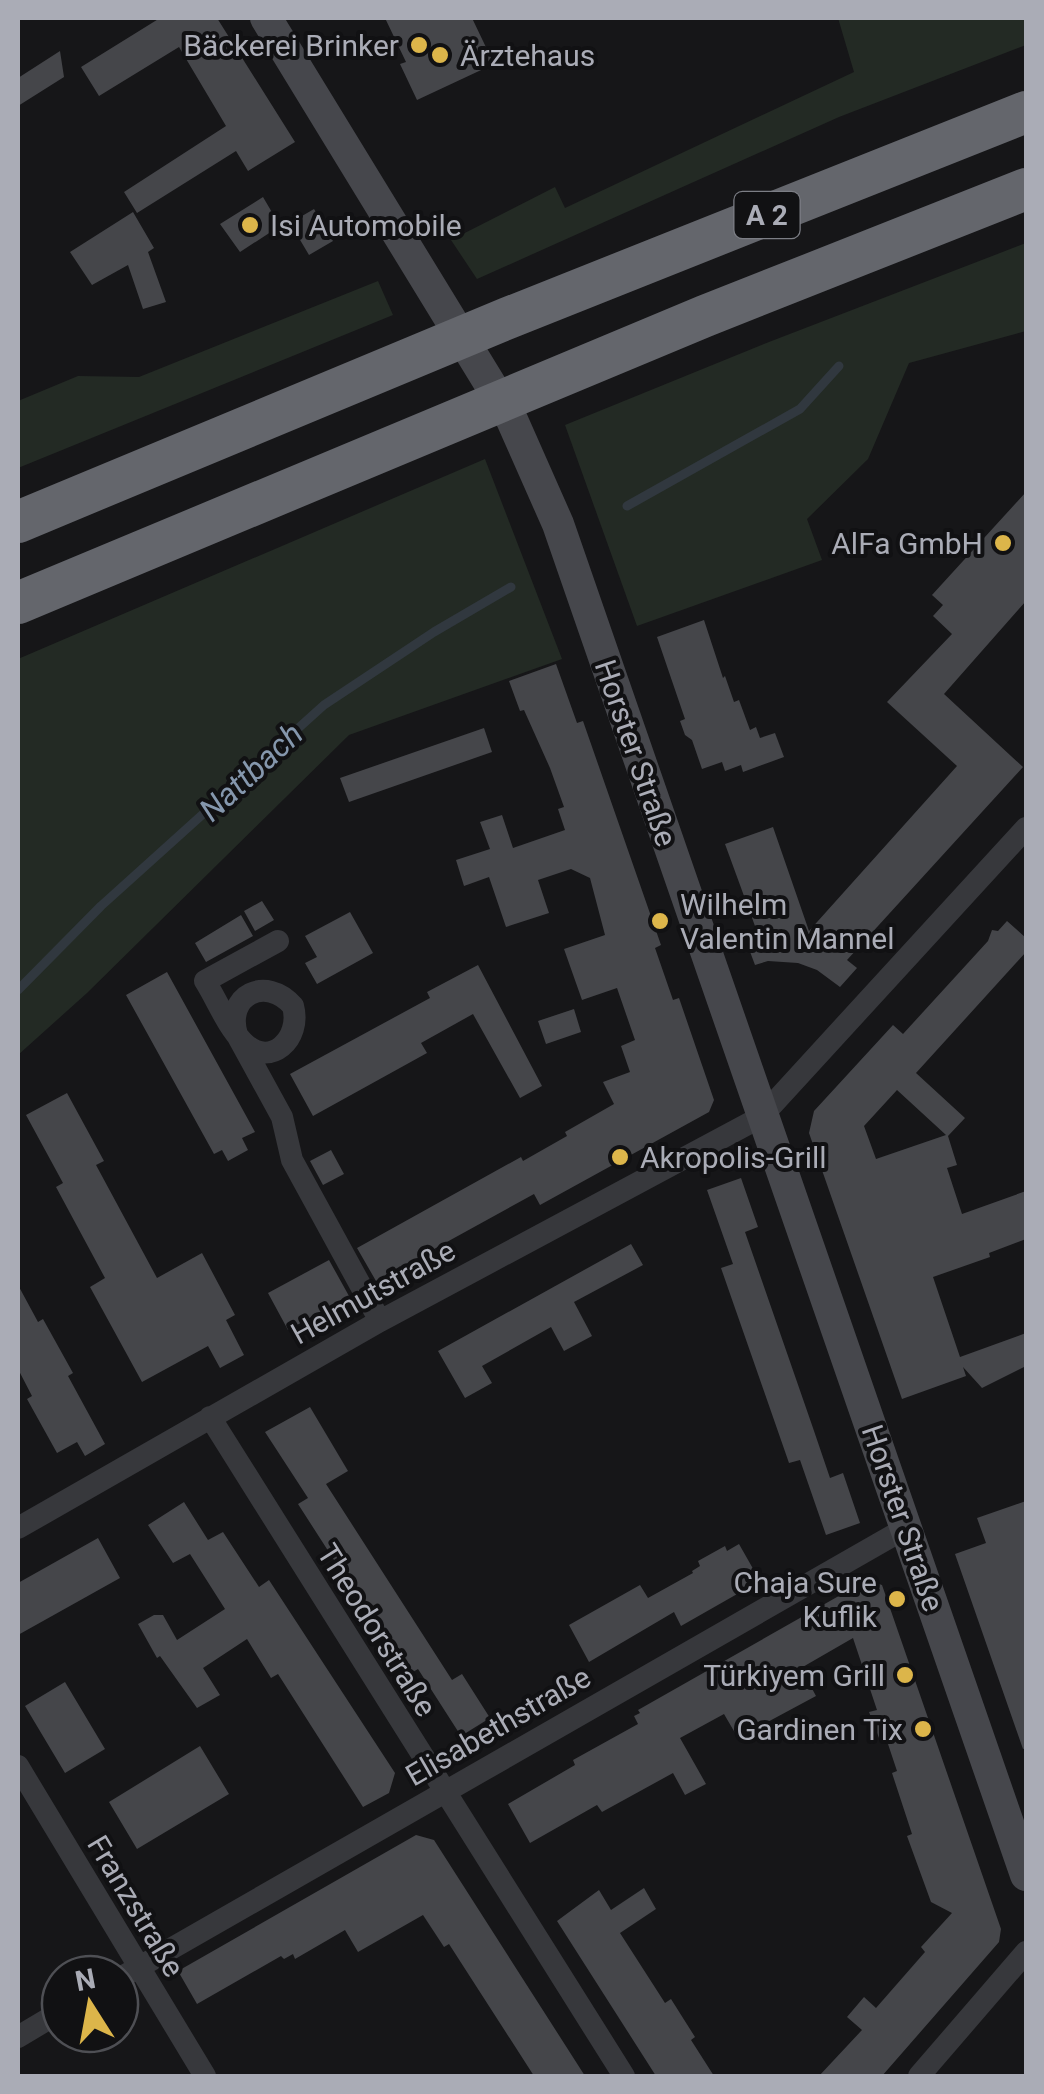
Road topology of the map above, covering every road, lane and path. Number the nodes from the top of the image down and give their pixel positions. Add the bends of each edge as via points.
1 (266, 18) edge
2 (1026, 112) edge
3 (1026, 189) edge
4 (18, 522) edge
5 (18, 603) edge
6 (1026, 828) edge
7 (278, 941) dead end
8 (761, 1117) junction
9 (380, 1322) junction
10 (210, 1417) junction
11 (18, 1528) edge
12 (906, 1528) junction
13 (18, 1766) edge
14 (442, 1791) junction
15 (1026, 1875) edge
16 (1026, 1952) edge
17 (119, 1954) edge
18 (140, 1967) edge
19 (140, 1988) edge
20 (40, 2024) edge
21 (18, 2037) edge
22 (204, 2076) edge
23 (624, 2076) edge
24 (918, 2076) edge

1 - 8 main road, Horster Straße via 512,420 558,524
2 - 4 highway, A 2
3 - 5 highway, A 2
6 - 8 street, Helmutstraße
7 - 9 street via 205,980 282,1117 292,1160
8 - 9 street, Helmutstraße
8 - 12 main road, Horster Straße
9 - 10 street, Helmutstraße
10 - 11 street, Helmutstraße
10 - 14 street, Theodorstraße
12 - 14 street, Elisabethstraße
12 - 15 main road, Horster Straße
13 - 17 street, Franzstraße
14 - 18 street, Elisabethstraße
14 - 23 street, Theodorstraße
16 - 24 street
19 - 22 street, Franzstraße
20 - 21 street

